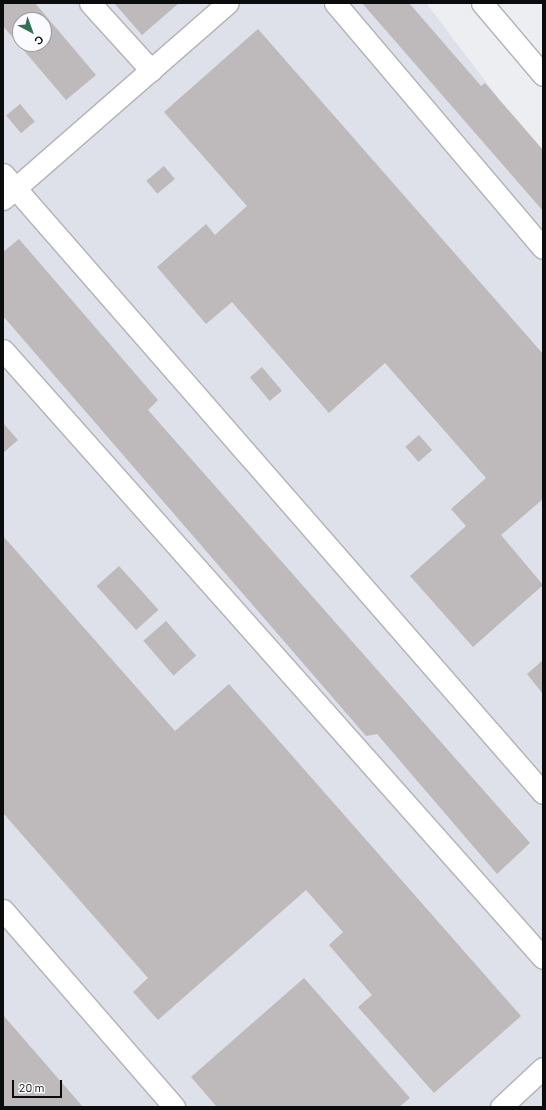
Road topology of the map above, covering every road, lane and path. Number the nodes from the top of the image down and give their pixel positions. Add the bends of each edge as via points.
1 (90, 3) edge
2 (228, 3) edge
3 (335, 3) edge
4 (482, 3) edge
5 (536, 53) edge
6 (151, 70) junction
7 (543, 74) edge
8 (7, 187) edge
9 (543, 248) edge
10 (3, 350) edge
11 (543, 793) edge
12 (3, 910) edge
13 (543, 958) edge
14 (543, 1068) edge
15 (174, 1107) edge
16 (501, 1107) edge

1 - 6 street
2 - 6 street
3 - 9 street
4 - 5 street
5 - 7 street
6 - 8 street
8 - 11 street
10 - 13 street
12 - 15 street
14 - 16 street

